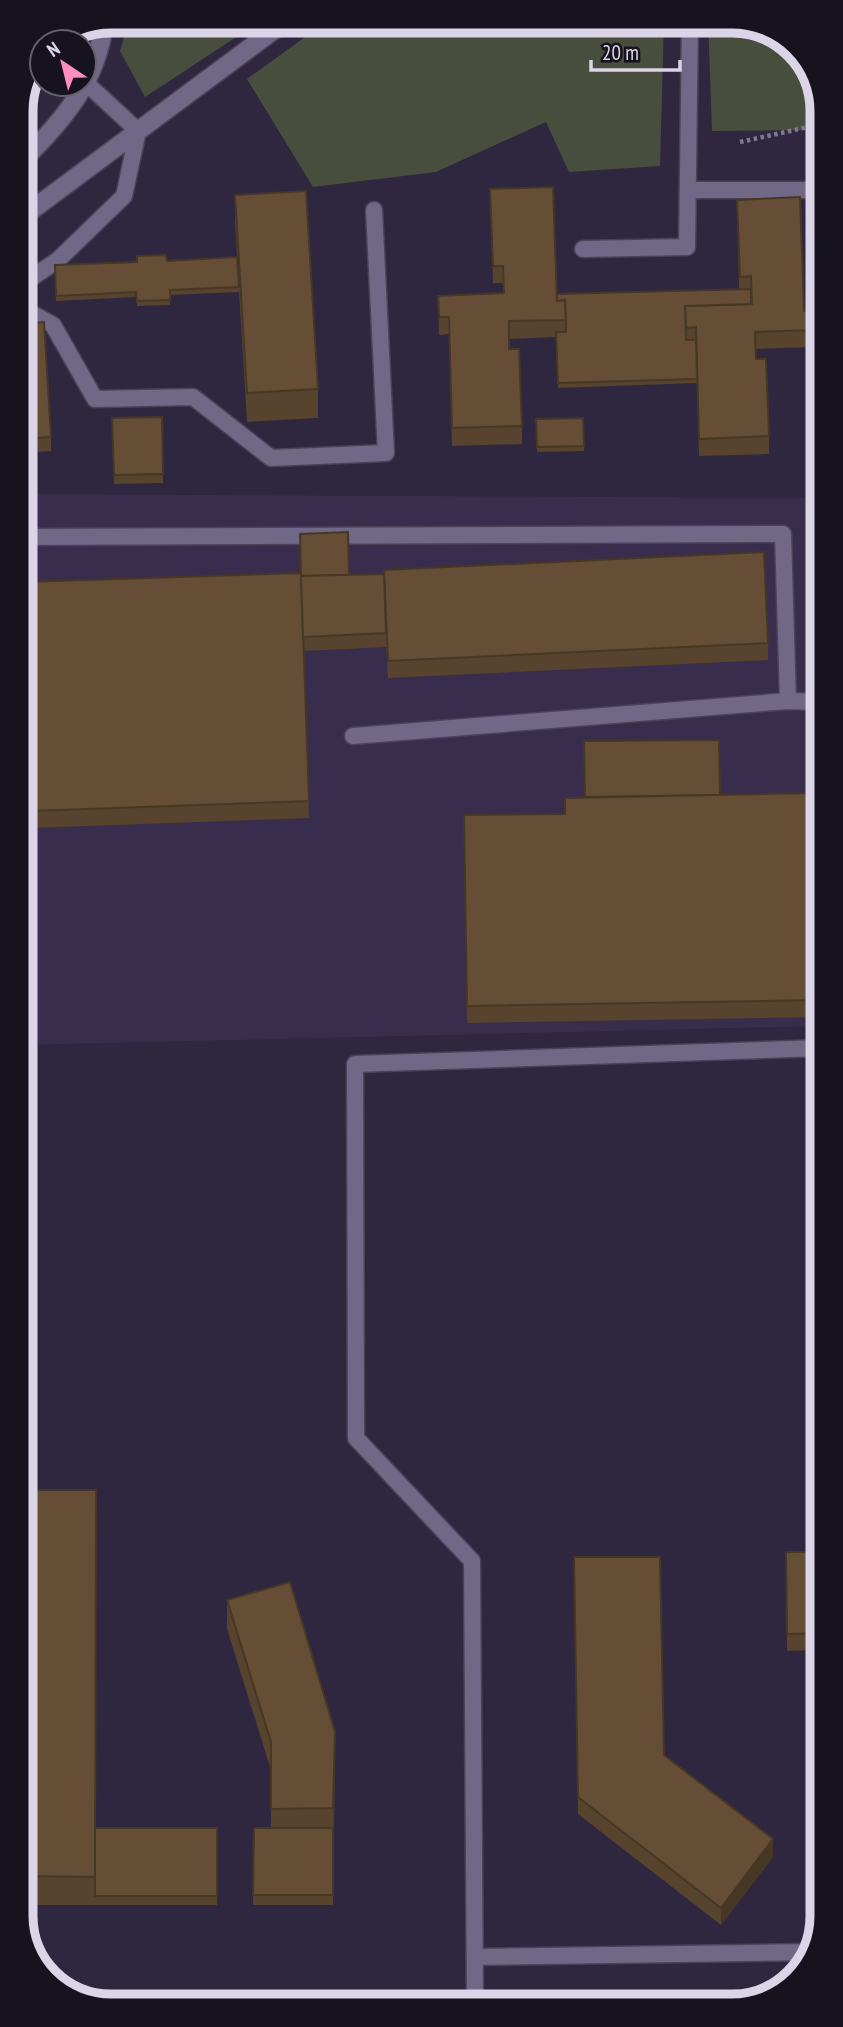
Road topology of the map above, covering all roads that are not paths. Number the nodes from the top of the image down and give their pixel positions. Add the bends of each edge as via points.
1 (267, 33) edge
2 (691, 33) edge
3 (98, 94) edge
4 (76, 98) edge
5 (138, 131) junction
6 (33, 150) edge
7 (688, 190) junction
8 (810, 190) edge
9 (33, 210) edge
10 (373, 210) dead end
11 (583, 248) dead end
12 (33, 277) edge
13 (33, 314) edge
14 (33, 537) edge
15 (788, 701) junction
16 (810, 702) edge
17 (353, 736) dead end
18 (810, 1048) edge
19 (801, 1952) edge
20 (475, 1957) junction
21 (475, 1994) edge

1 - 5 main road
2 - 7 lane
3 - 5 lane
4 - 6 main road via 62,122
5 - 9 main road
5 - 12 lane via 124,196 58,260
7 - 8 lane
7 - 11 lane via 687,247
10 - 13 lane via 386,453 271,458 193,397 96,399 53,325
14 - 15 lane via 783,534
15 - 16 lane
15 - 17 lane
18 - 20 lane via 355,1064 356,1438 472,1561
19 - 20 lane
20 - 21 lane

